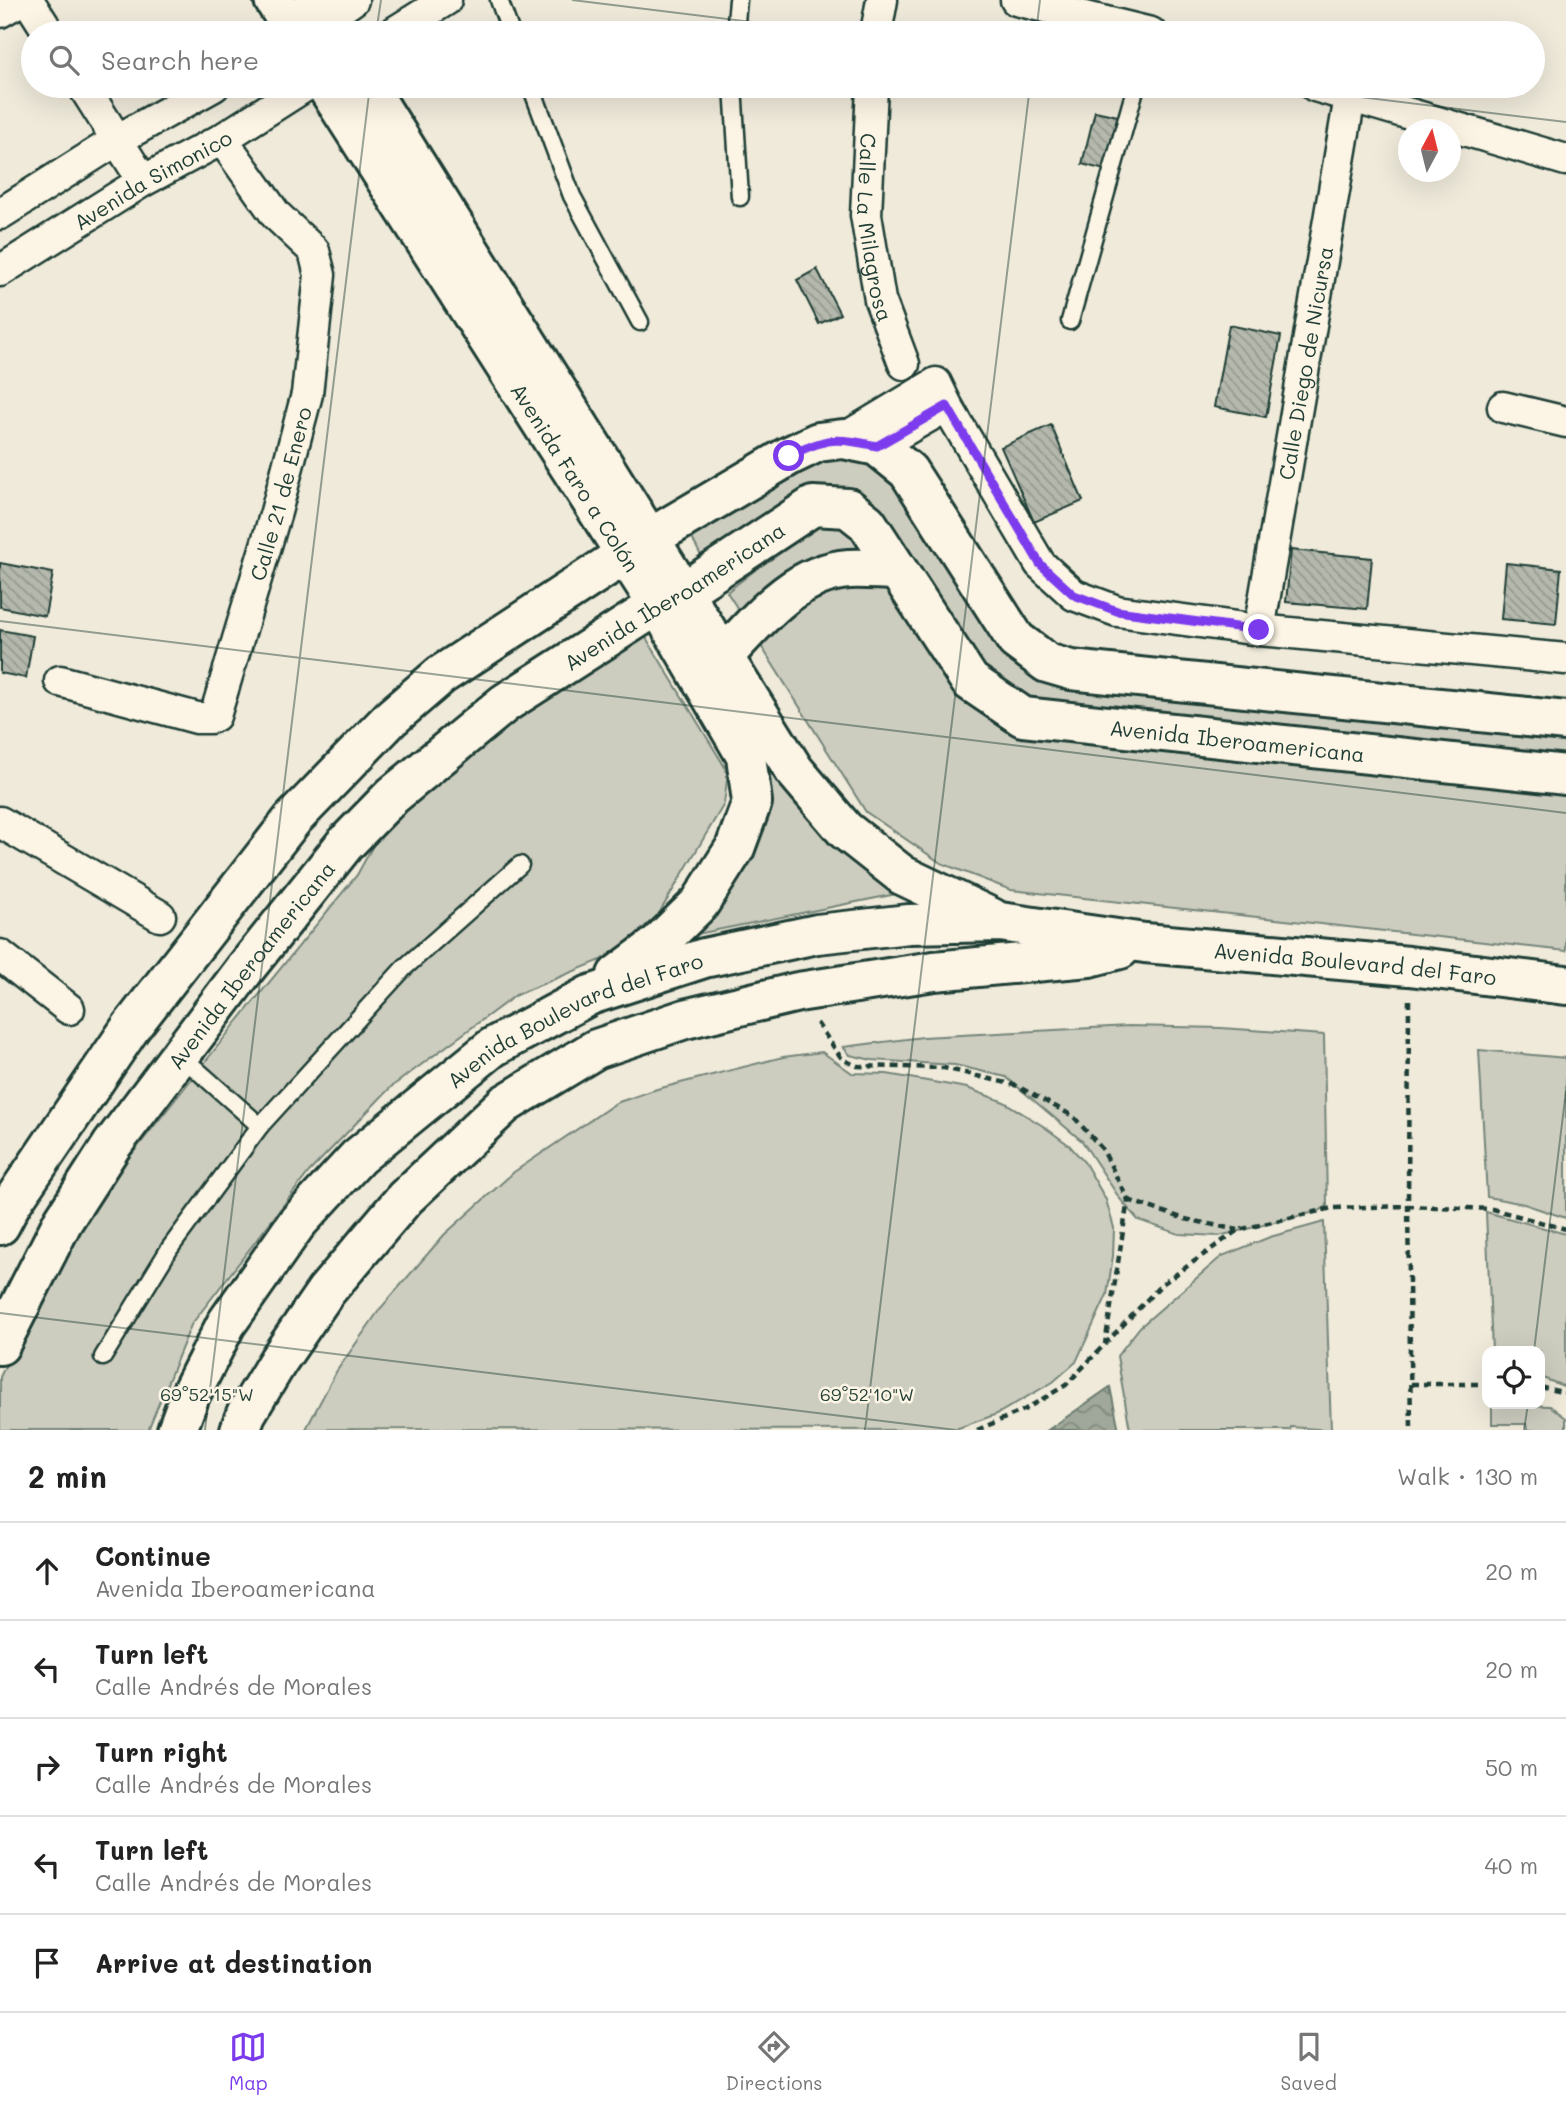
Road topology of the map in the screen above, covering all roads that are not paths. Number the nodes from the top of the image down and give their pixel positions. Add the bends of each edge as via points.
1 (21, 0) edge
2 (28, 0) edge
3 (274, 0) edge
4 (446, 0) edge
5 (499, 0) edge
6 (738, 0) edge
7 (882, 0) edge
8 (1016, 0) edge
9 (0, 12) edge
10 (321, 20) edge
11 (41, 21) edge
12 (412, 21) edge
13 (507, 21) edge
14 (736, 21) edge
15 (878, 21) edge
16 (1102, 21) edge
17 (91, 98) edge
18 (192, 98) edge
19 (286, 98) edge
20 (334, 98) edge
21 (374, 98) edge
22 (535, 98) edge
23 (734, 98) edge
24 (871, 98) edge
25 (1133, 98) edge
26 (1350, 98) edge
27 (1353, 98) edge
28 (222, 139) junction
29 (117, 140) junction
30 (1566, 160) edge
31 (143, 181) junction
32 (740, 197) dead end
33 (0, 214) edge
34 (0, 271) edge
35 (1070, 321) dead end
36 (640, 322) dead end
37 (904, 363) dead end
38 (1503, 407) dead end
39 (1566, 422) edge
40 (860, 442) junction
41 (638, 546) junction
42 (897, 570) junction
43 (670, 598) junction
44 (1259, 630) junction
45 (723, 657) junction
46 (1566, 659) edge
47 (60, 681) dead end
48 (1566, 721) edge
49 (1566, 775) edge
50 (0, 821) edge
51 (520, 864) dead end
52 (160, 916) dead end
53 (1000, 922) junction
54 (1144, 943) junction
55 (0, 955) edge
56 (1566, 985) edge
57 (590, 995) junction
58 (69, 1009) dead end
59 (180, 1055) junction
60 (260, 1126) junction
61 (0, 1224) edge
62 (0, 1345) edge
63 (103, 1357) dead end
64 (177, 1430) edge
65 (240, 1430) edge

1 - 9 street
2 - 11 street
3 - 10 street
4 - 12 street
5 - 13 lane
6 - 14 lane
7 - 15 street
8 - 16 street
17 - 29 street
18 - 29 street
19 - 28 street, Avenida Simonico
20 - 41 street, Avenida Faro a Colón
21 - 41 street, Avenida Faro a Colón
22 - 36 lane via 572,196
23 - 32 lane
24 - 37 street, Calle La Milagrosa via 866,215 880,300
25 - 35 lane
26 - 44 street, Calle Diego de Nicursa
27 - 30 street
28 - 31 street, Avenida Simonico
28 - 47 street, Calle 21 de Enero via 276,215 314,251 320,275 307,394 219,703 215,716 197,718
29 - 31 street
29 - 33 street
31 - 34 street, Avenida Simonico
38 - 39 street
40 - 41 street via 818,442
40 - 44 street via 942,395 1040,564 1074,595 1117,611
40 - 48 street via 908,471 1016,640 1047,663 1071,670
41 - 43 street, Avenida Faro a Colón
41 - 61 street via 441,675 391,718 293,819 131,1027
42 - 43 street, Avenida Iberoamericana via 867,523 848,508 813,506
42 - 45 street via 848,569 824,573 800,585 767,611
42 - 49 street, Avenida Iberoamericana via 970,681 1023,717
43 - 45 street, Avenida Faro a Colón
43 - 57 street, Avenida Faro a Colón via 746,756 752,802 734,848 700,904 656,946
43 - 59 street, Avenida Iberoamericana via 505,703 392,796 345,844
44 - 46 street
45 - 53 street, Avenida Faro a Colón via 794,770 845,830 902,875
50 - 52 street
51 - 60 lane via 404,968
53 - 54 street, Avenida Boulevard del Faro
53 - 57 street, Avenida Boulevard del Faro via 908,924 817,934 704,958
54 - 56 street, Avenida Boulevard del Faro
54 - 65 street, Avenida Boulevard del Faro via 1089,957 934,971 798,992 685,1019 596,1049 505,1104 405,1198 326,1291 272,1371
55 - 58 street
57 - 64 street, Avenida Boulevard del Faro via 493,1047 358,1157 297,1223 226,1324
59 - 60 lane
59 - 62 street, Avenida Iberoamericana via 63,1221
60 - 63 lane via 170,1248

